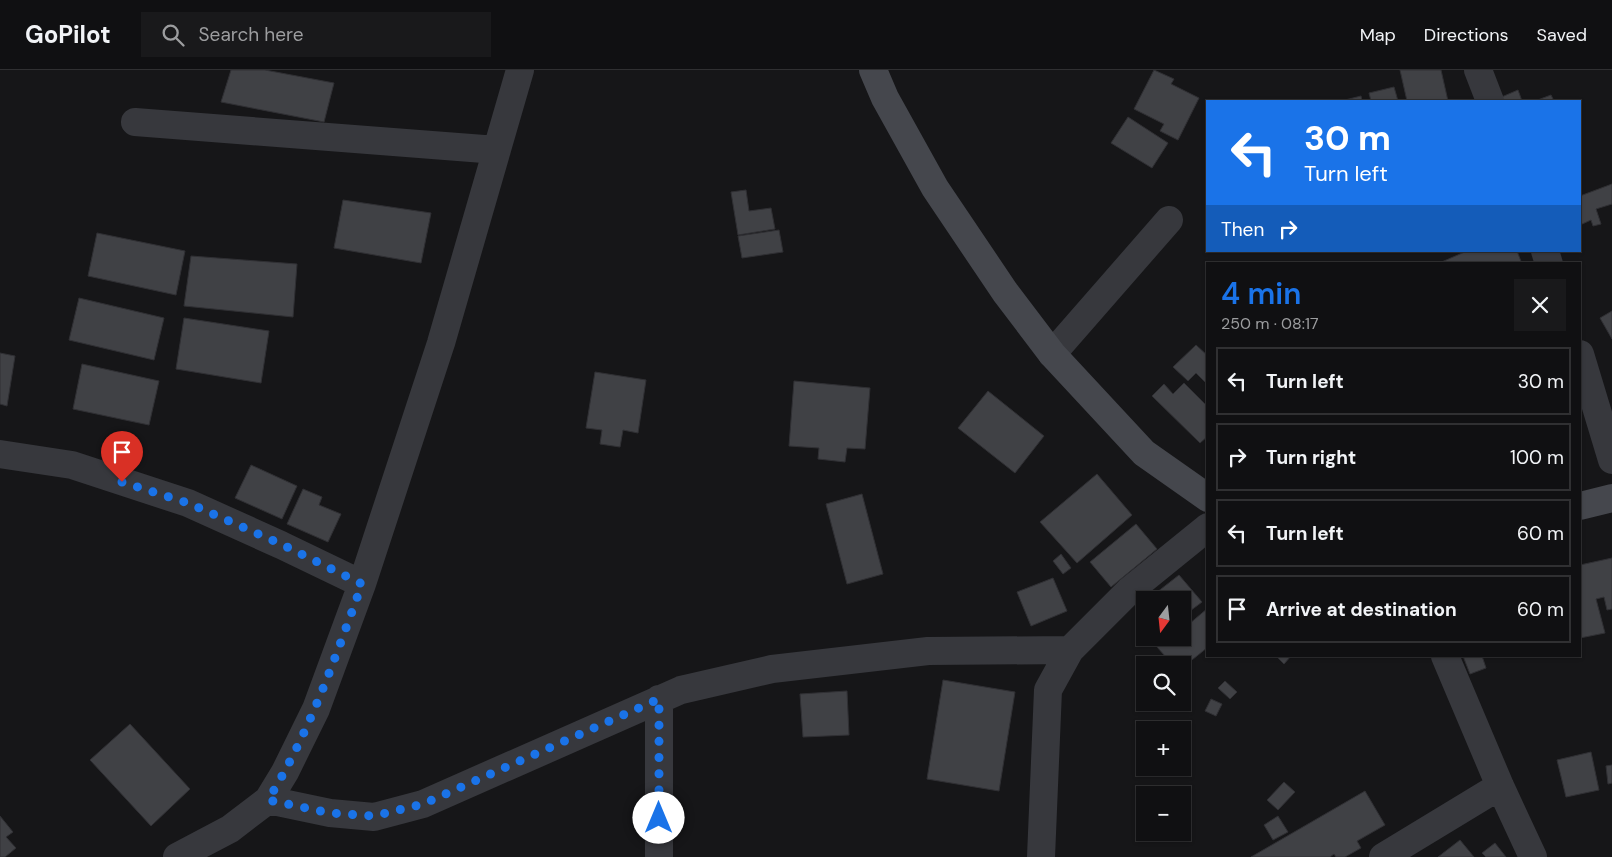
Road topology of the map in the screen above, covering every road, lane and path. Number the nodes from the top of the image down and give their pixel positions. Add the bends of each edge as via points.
1 (520, 70) edge
2 (873, 70) edge
3 (1478, 70) edge
4 (1490, 100) edge
5 (135, 122) dead end
6 (497, 150) junction
7 (1169, 220) dead end
8 (1052, 354) junction
9 (1581, 357) edge
10 (0, 454) edge
11 (1612, 460) edge
12 (1206, 497) edge
13 (1612, 498) edge
14 (1581, 506) edge
15 (1206, 529) edge
16 (362, 584) junction
17 (1070, 650) junction
18 (1445, 657) edge
19 (659, 699) junction
20 (1500, 786) junction
21 (268, 800) junction
22 (177, 857) edge
23 (659, 857) edge
24 (1041, 857) edge
25 (1383, 857) edge
26 (1533, 857) edge

1 - 6 street
2 - 8 street via 935,188 1005,292
3 - 4 street
5 - 6 street
6 - 16 street via 441,344
7 - 8 street
8 - 12 street via 1144,453
9 - 11 street
10 - 16 street via 72,466 188,503
13 - 14 street
15 - 17 street via 1129,591
16 - 21 street via 316,709 286,772
17 - 19 street via 928,651 772,669 681,690
17 - 24 street via 1048,690
18 - 20 street
19 - 21 street via 423,804 374,816 330,813
19 - 23 street
20 - 25 street
20 - 26 street
21 - 22 street via 230,829

